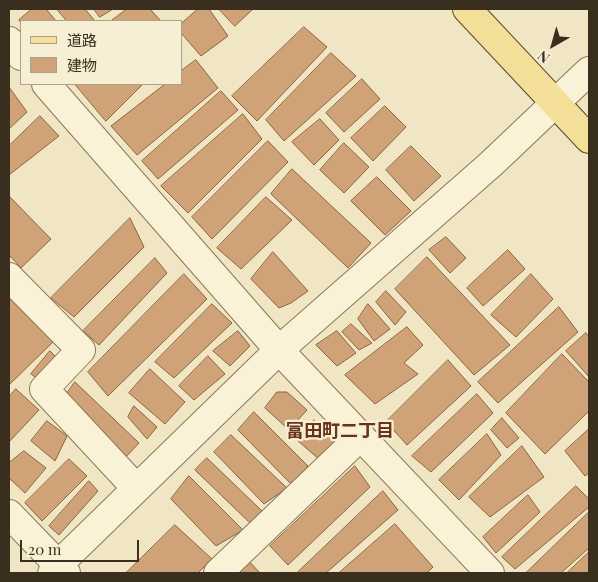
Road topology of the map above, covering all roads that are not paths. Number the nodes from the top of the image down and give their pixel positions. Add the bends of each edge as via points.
1 (467, 9) edge
2 (9, 41) edge
3 (20, 55) edge
4 (589, 71) edge
5 (47, 85) edge
6 (555, 103) junction
7 (589, 139) edge
8 (9, 277) edge
9 (279, 350) junction
10 (361, 436) junction
11 (136, 488) junction
12 (9, 514) edge
13 (59, 570) edge
14 (218, 573) edge
15 (490, 573) edge

1 - 6 main road
2 - 3 street
4 - 6 street
5 - 9 street
6 - 7 main road
6 - 9 street via 491,164
8 - 11 street via 81,350 44,389
9 - 10 street
9 - 11 street
10 - 14 street
10 - 15 street
11 - 13 street
12 - 13 street

